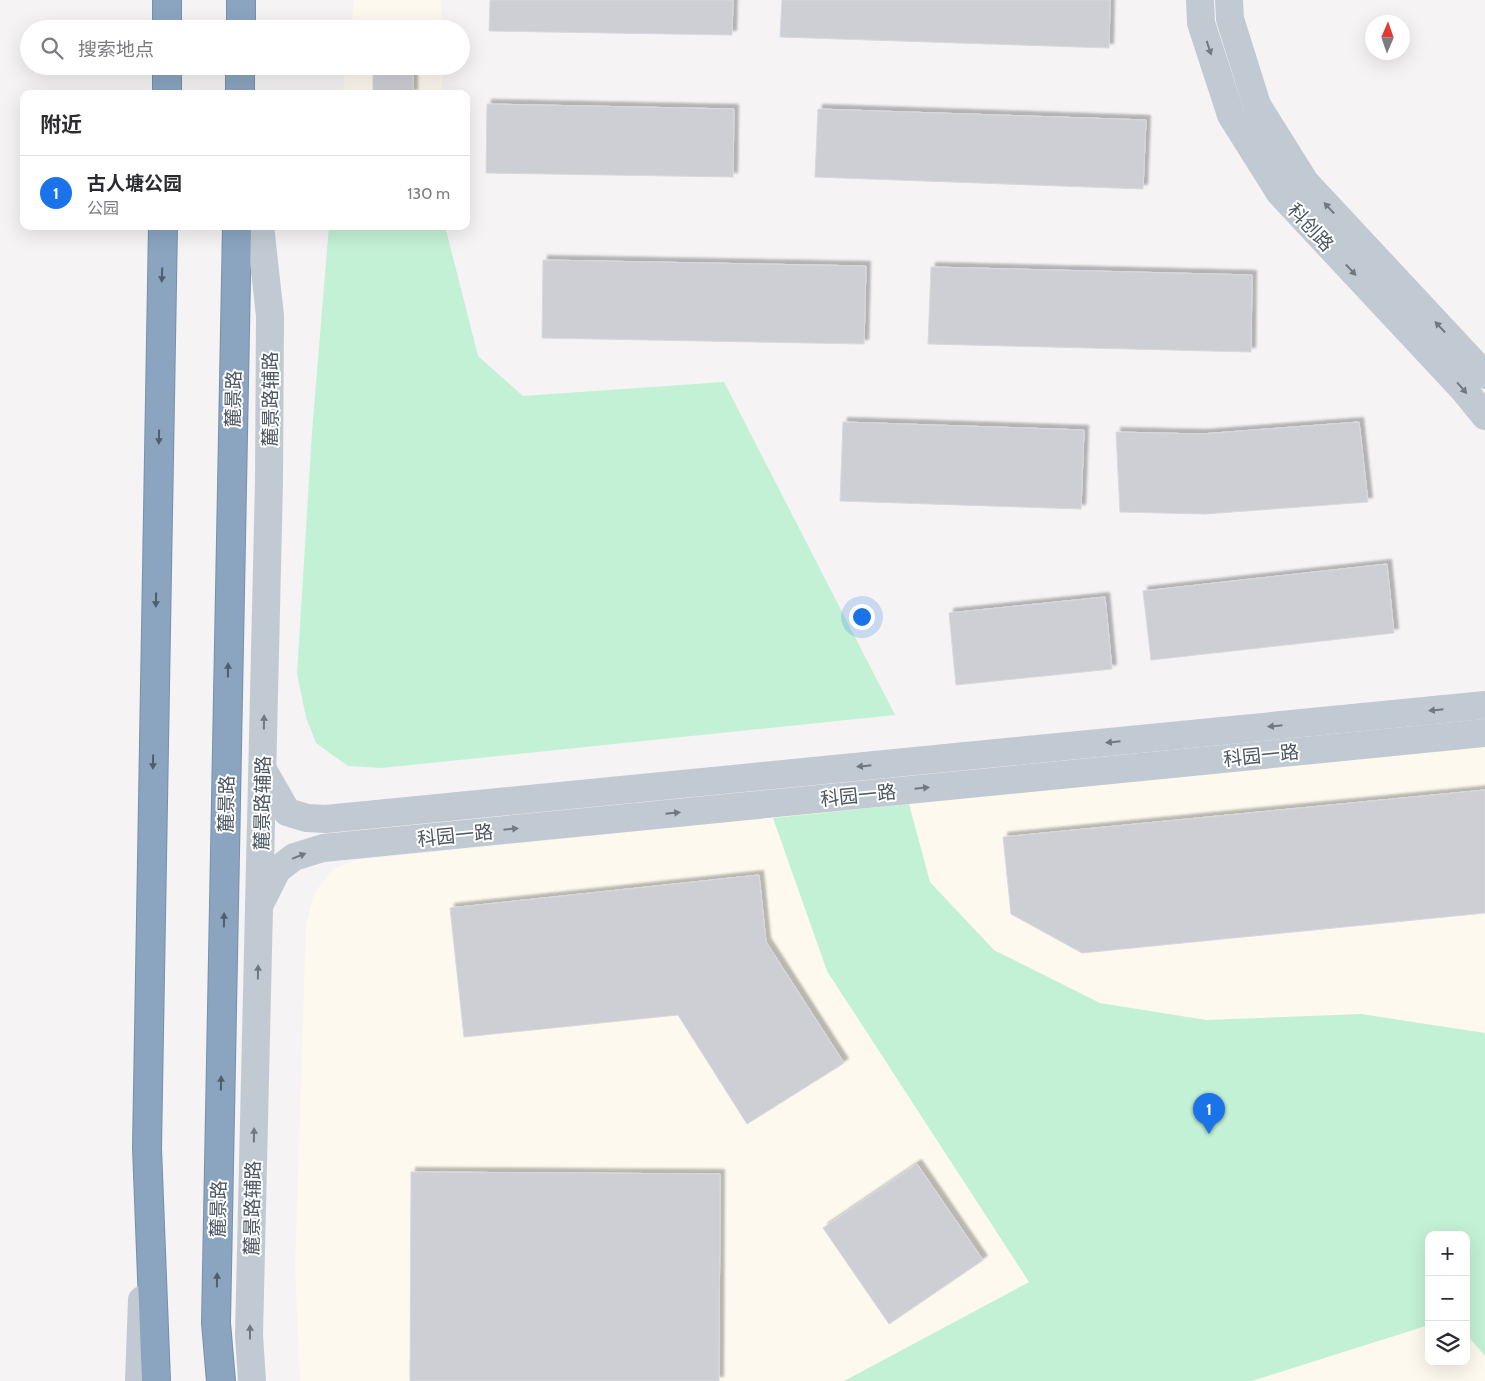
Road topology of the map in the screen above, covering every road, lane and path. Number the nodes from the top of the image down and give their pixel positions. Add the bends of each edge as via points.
1 (167, 0) edge
2 (242, 0) edge
3 (1200, 0) edge
4 (1228, 0) edge
5 (168, 20) edge
6 (241, 20) edge
7 (168, 75) edge
8 (241, 75) edge
9 (243, 75) edge
10 (167, 90) edge
11 (240, 90) edge
12 (245, 90) edge
13 (163, 230) edge
14 (237, 230) edge
15 (260, 230) edge
16 (1485, 375) edge
17 (1485, 416) edge
18 (1485, 705) edge
19 (1485, 732) edge
20 (263, 770) junction
21 (259, 906) junction
22 (148, 1134) junction
23 (139, 1381) edge
24 (156, 1381) edge
25 (222, 1381) edge
26 (252, 1381) edge

1 - 5 highway
2 - 6 highway
3 -> 17 street, 科创路 via 1201,23 1231,116 1280,193 1464,389
16 -> 4 street, 科创路 via 1304,182 1257,105 1230,19
7 - 10 highway
8 - 11 highway
9 - 12 street
13 -> 22 highway
25 -> 14 highway, 麓景路 via 216,1313
20 -> 15 street, 麓景路辅路 via 270,316
18 -> 20 street, 科园一路 via 326,820 287,812
21 -> 19 street, 科园一路 via 277,870 294,857 324,848
20 - 21 street, 麓景路辅路
26 -> 21 street, 麓景路辅路 via 249,1335
22 - 23 street
22 - 24 highway

